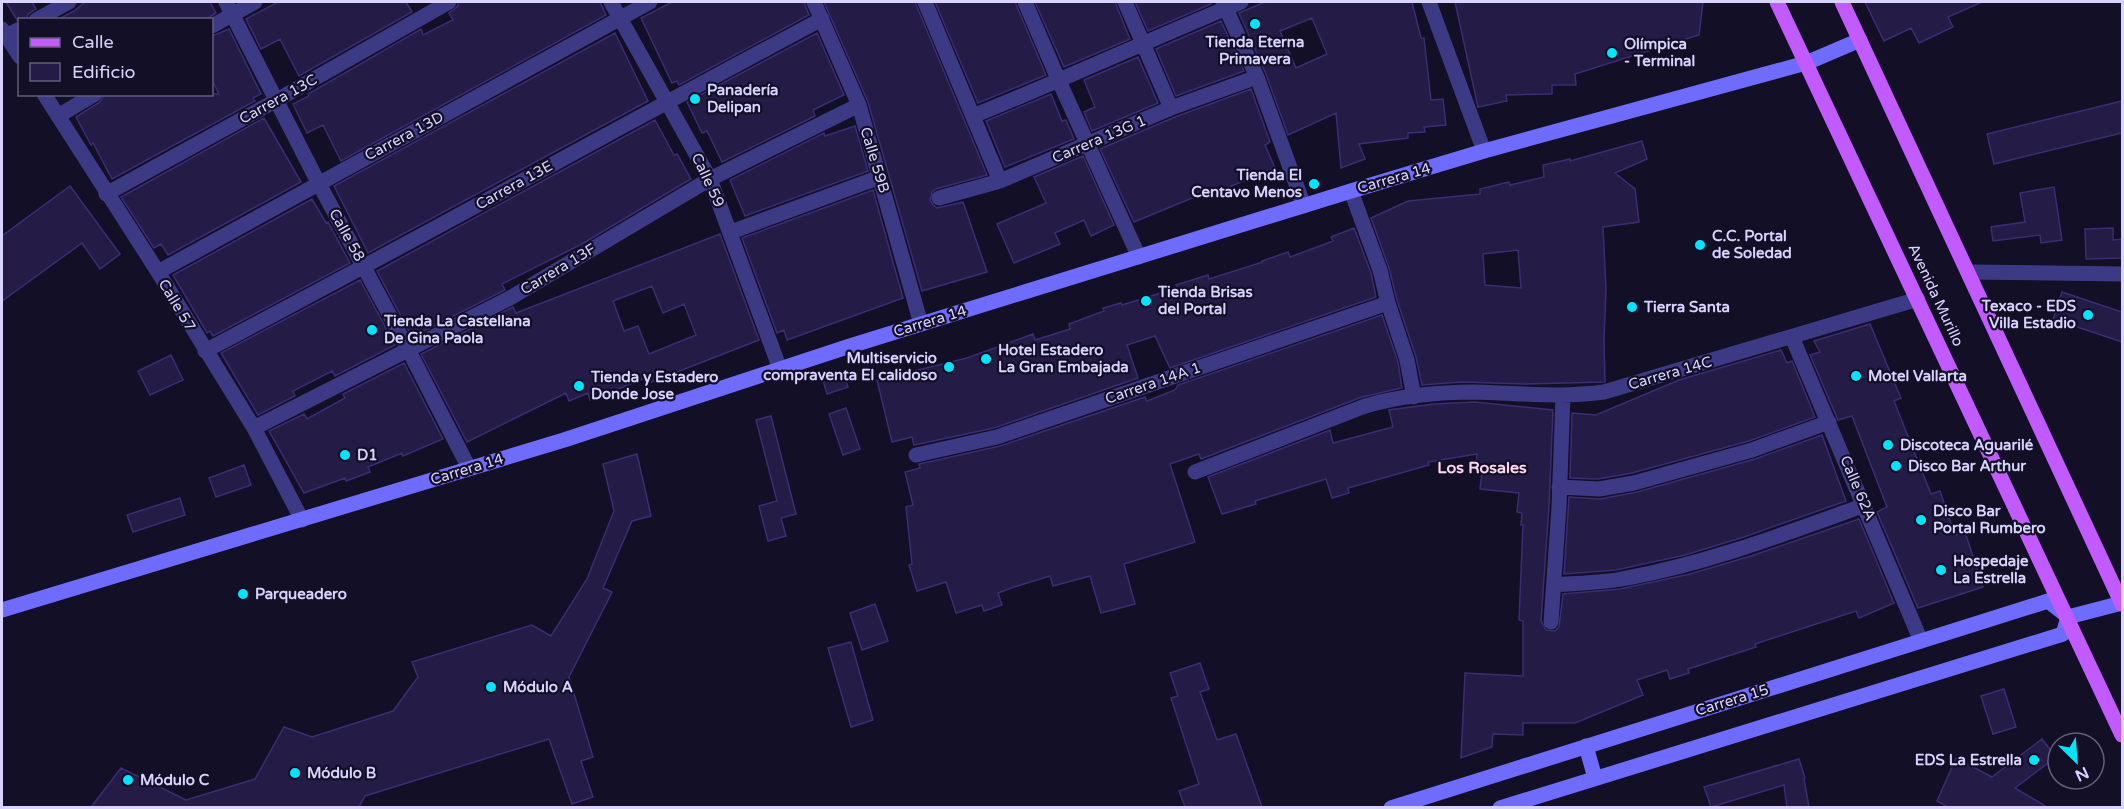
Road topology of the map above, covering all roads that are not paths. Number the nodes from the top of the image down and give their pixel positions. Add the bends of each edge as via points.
1 (69, 2) edge
2 (255, 2) edge
3 (449, 2) edge
4 (611, 2) edge
5 (650, 2) edge
6 (814, 2) edge
7 (925, 2) edge
8 (1025, 2) edge
9 (1125, 2) edge
10 (1241, 2) edge
11 (1430, 2) edge
12 (1777, 2) edge
13 (1842, 2) edge
14 (1225, 4) edge
15 (229, 8) edge
16 (619, 17) junction
17 (40, 18) edge
18 (822, 19) junction
19 (213, 25) edge
20 (9, 31) edge
21 (1860, 40) junction
22 (1143, 43) junction
23 (18, 52) edge
24 (1806, 63) junction
25 (1257, 77) junction
26 (1059, 81) junction
27 (45, 96) edge
28 (92, 96) edge
29 (277, 100) junction
30 (667, 102) junction
31 (859, 105) junction
32 (1171, 108) junction
33 (58, 116) junction
34 (973, 116) junction
35 (1088, 144) junction
36 (1485, 151) junction
37 (880, 177) junction
38 (710, 179) junction
39 (1000, 181) junction
40 (318, 183) junction
41 (1351, 191) junction
42 (106, 194) junction
43 (939, 198) dead end
44 (1304, 206) junction
45 (731, 232) junction
46 (1139, 257) junction
47 (364, 267) junction
48 (158, 272) junction
49 (1968, 272) junction
50 (2122, 274) edge
51 (1918, 299) junction
52 (1388, 303) junction
53 (921, 324) junction
54 (1792, 337) junction
55 (205, 351) junction
56 (409, 351) junction
57 (780, 369) junction
58 (1563, 396) junction
59 (1414, 397) junction
60 (1829, 422) junction
61 (254, 428) junction
62 (916, 455) dead end
63 (469, 468) junction
64 (1195, 472) dead end
65 (1559, 487) junction
66 (1865, 505) junction
67 (302, 520) junction
68 (1554, 585) junction
69 (2122, 603) edge
70 (2, 610) edge
71 (2068, 617) junction
72 (1551, 622) dead end
73 (1921, 640) junction
74 (2122, 735) edge
75 (1586, 746) junction
76 (1595, 778) junction
77 (1391, 807) edge
78 (1500, 807) edge

1 - 17 street
2 - 15 street
3 - 29 street, Carrera 13C
4 - 16 street, Calle 59
5 - 16 street, Carrera 13D
6 - 18 street, Calle 59B
7 - 34 street
8 - 26 street
9 - 22 street
10 - 14 street
11 - 36 street
12 - 24 main road, Avenida Murillo
13 - 21 main road
14 - 22 street
14 - 25 street
15 - 19 street
15 - 29 street, Calle 58
16 - 30 street, Calle 59
16 - 40 street, Carrera 13D
18 - 30 street, Carrera 13E
18 - 31 street, Calle 59B
20 - 23 street
21 - 24 main road, Carrera 14
21 - 49 main road
22 - 26 street
22 - 32 street
24 - 36 main road, Carrera 14
24 - 51 main road, Avenida Murillo
25 - 32 street, Carrera 13G 1
25 - 44 street
26 - 34 street
26 - 35 street
27 - 33 street, Calle 57
28 - 33 street
29 - 40 street, Calle 58
29 - 42 street, Carrera 13C
30 - 38 street, Calle 59
30 - 47 street, Carrera 13E
31 - 37 street, Calle 59B
31 - 38 street, Carrera 13F
32 - 35 street, Carrera 13G 1
33 - 42 street, Calle 57
34 - 39 street
35 - 39 street, Carrera 13G 1
35 - 46 street
36 - 41 main road, Carrera 14
37 - 45 street
37 - 53 street, Calle 59B
38 - 45 street, Calle 59
38 - 56 street, Carrera 13F via 510,298
39 - 43 street, Carrera 13G 1
40 - 47 street, Calle 58
40 - 48 street, Carrera 13D
41 - 44 main road, Carrera 14
41 - 52 street
42 - 48 street, Calle 57
44 - 46 main road, Carrera 14
45 - 57 street, Calle 59
46 - 53 main road, Carrera 14
47 - 55 street, Carrera 13E
47 - 56 street, Calle 58
48 - 55 street, Calle 57
49 - 50 street
49 - 69 main road
51 - 54 street, Carrera 14C
51 - 71 main road, Avenida Murillo
52 - 59 street via 1407,360
52 - 62 street, Carrera 14A 1 via 997,437
53 - 57 main road, Carrera 14
54 - 58 street, Carrera 14C via 1604,392
54 - 60 street, Calle 62A
55 - 61 street, Calle 57
56 - 61 street, Carrera 13F
56 - 63 street, Calle 58
57 - 63 main road, Carrera 14
58 - 59 street, Carrera 14C via 1473,392
58 - 65 street
59 - 64 street, Carrera 14C via 1365,406
60 - 65 street via 1752,450 1634,483 1599,489
60 - 66 street, Calle 62A
61 - 67 street, Calle 57
63 - 67 main road, Carrera 14
65 - 68 street
66 - 68 street via 1738,550 1677,566 1626,579
66 - 73 street, Calle 62A
67 - 70 main road, Carrera 14
68 - 72 street
69 - 71 main road
71 - 73 main road, Carrera 15 via 2048,601
71 - 74 main road, Avenida Murillo
71 - 76 main road via 2063,634
73 - 75 main road, Carrera 15
75 - 76 main road
75 - 77 main road, Carrera 15
76 - 78 main road

